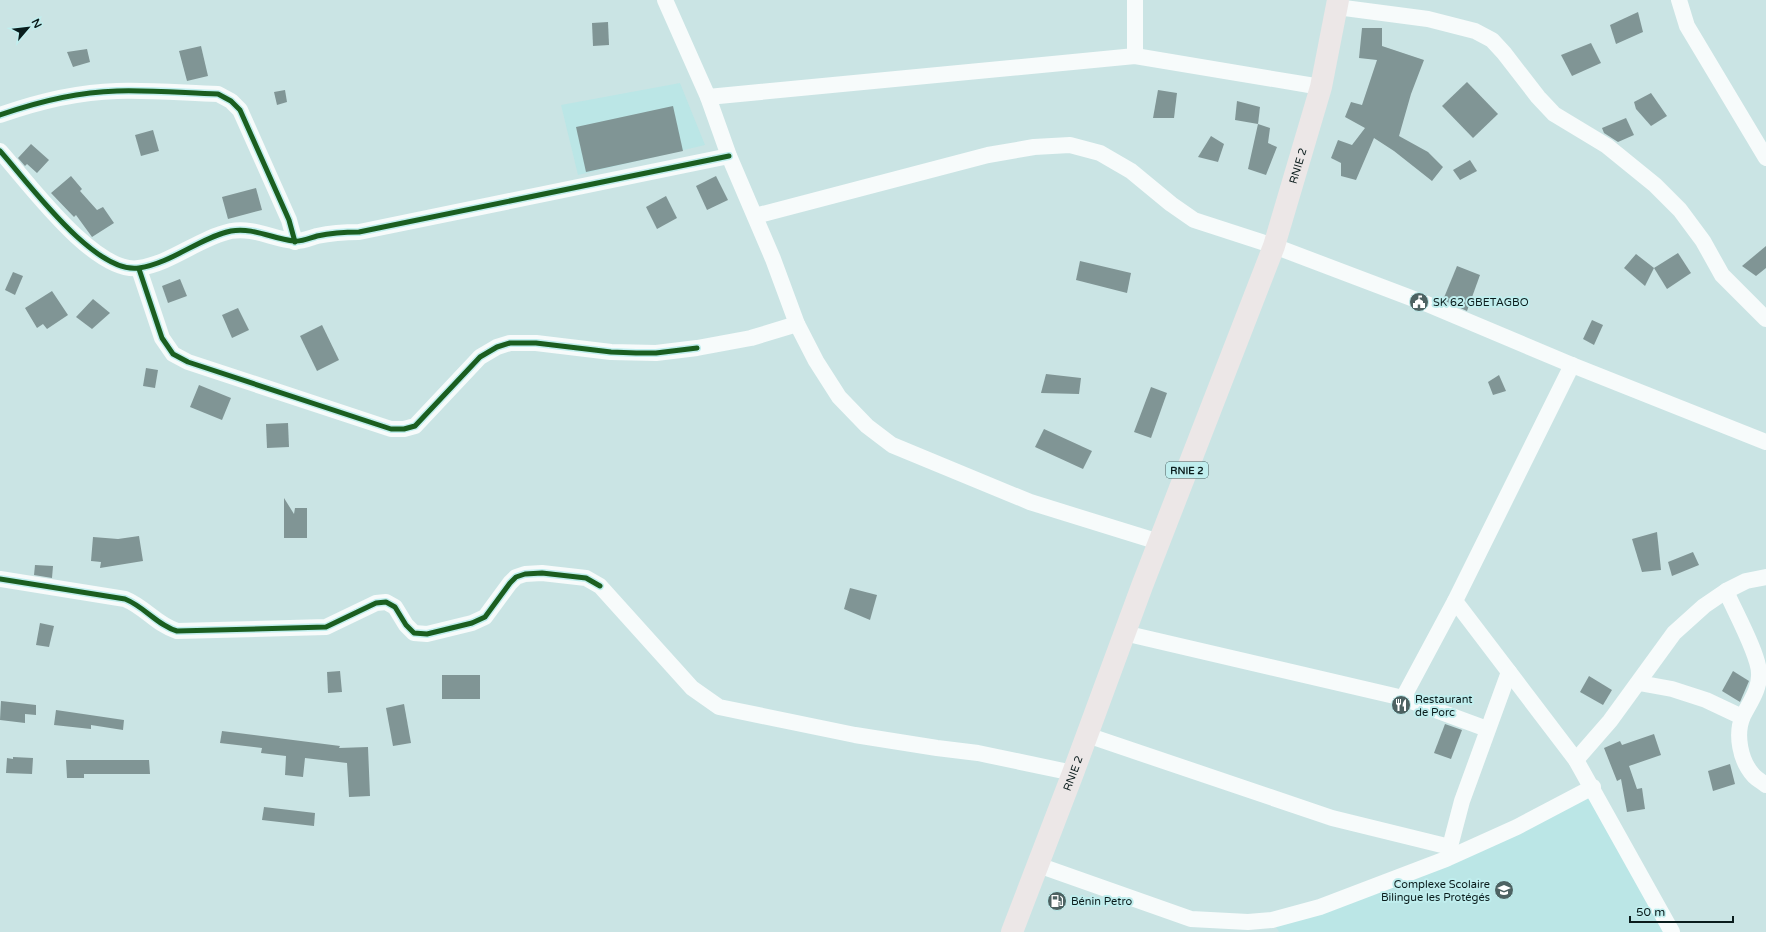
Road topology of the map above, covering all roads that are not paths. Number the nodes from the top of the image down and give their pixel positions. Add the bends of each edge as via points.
1 (665, 0) edge
2 (1135, 0) edge
3 (1679, 0) edge
4 (1337, 3) edge
5 (1135, 56) junction
6 (1322, 87) junction
7 (708, 97) junction
8 (0, 115) edge
9 (0, 150) edge
10 (729, 156) junction
11 (1766, 158) edge
12 (755, 216) junction
13 (295, 242) junction
14 (1274, 246) junction
15 (139, 269) junction
16 (1766, 319) edge
17 (797, 324) junction
18 (1572, 365) junction
19 (1766, 442) edge
20 (1159, 542) junction
21 (1766, 577) edge
22 (0, 579) edge
23 (1726, 591) junction
24 (1455, 601) junction
25 (1124, 633) junction
26 (1509, 672) junction
27 (1639, 682) junction
28 (1402, 698) junction
29 (1742, 718) junction
30 (1487, 729) junction
31 (1086, 736) junction
32 (1576, 760) junction
33 (1073, 773) junction
34 (1766, 785) edge
35 (1593, 787) junction
36 (1448, 853) junction
37 (1038, 865) junction
38 (1193, 926) edge
39 (1276, 926) edge
40 (1012, 932) edge
41 (1672, 932) edge

1 - 7 street
2 - 5 street
3 - 11 street via 1687,26
4 - 6 highway, RNIE 2 / RNIE 2
4 - 16 street via 1428,19 1475,31 1492,40 1554,114 1607,146 1675,205 1703,241 1722,275
5 - 6 street
5 - 7 street
6 - 14 highway, RNIE 2 / RNIE 2
7 - 10 street
8 - 13 street via 73,96 116,91 218,94 240,110 289,220
9 - 15 street via 72,234 111,263
10 - 12 street
10 - 13 street via 359,232 331,234
12 - 14 street via 988,155 1034,147 1070,145 1100,153 1131,171 1194,220
12 - 17 street
13 - 15 street via 248,230 233,231 215,236 166,260
14 - 18 street via 1427,304
14 - 20 highway, RNIE 2 / RNIE 2
15 - 17 street via 162,338 173,354 188,362 391,429 415,426 480,357 510,343 536,343 611,352 656,353 751,338
17 - 20 street via 839,397 867,426 892,445 1030,502
18 - 19 street
18 - 24 street
20 - 25 highway, RNIE 2 / RNIE 2
21 - 23 street via 1746,581
22 - 33 street via 125,599 177,632 326,627 376,603 386,602 395,607 414,633 426,634 472,623 485,617 516,577 542,572 586,578 600,586 692,688 719,707 855,735 978,752
23 - 27 street via 1704,606 1674,633
23 - 29 street via 1760,674 1756,693
24 - 26 street
24 - 28 street
25 - 28 street
25 - 31 highway, RNIE 2 / RNIE 2
26 - 30 street
26 - 32 street
27 - 29 street via 1706,700
27 - 32 street
28 - 30 street
29 - 34 street via 1738,737 1742,755 1753,775
30 - 36 street via 1462,801
31 - 33 highway, RNIE 2 / RNIE 2
31 - 36 street via 1332,818
32 - 35 street
33 - 37 highway, RNIE 2 / RNIE 2
35 - 36 street via 1511,830
35 - 41 street
36 - 39 street
37 - 38 street
37 - 40 highway, RNIE 2 / RNIE 2
38 - 39 street via 1248,922

